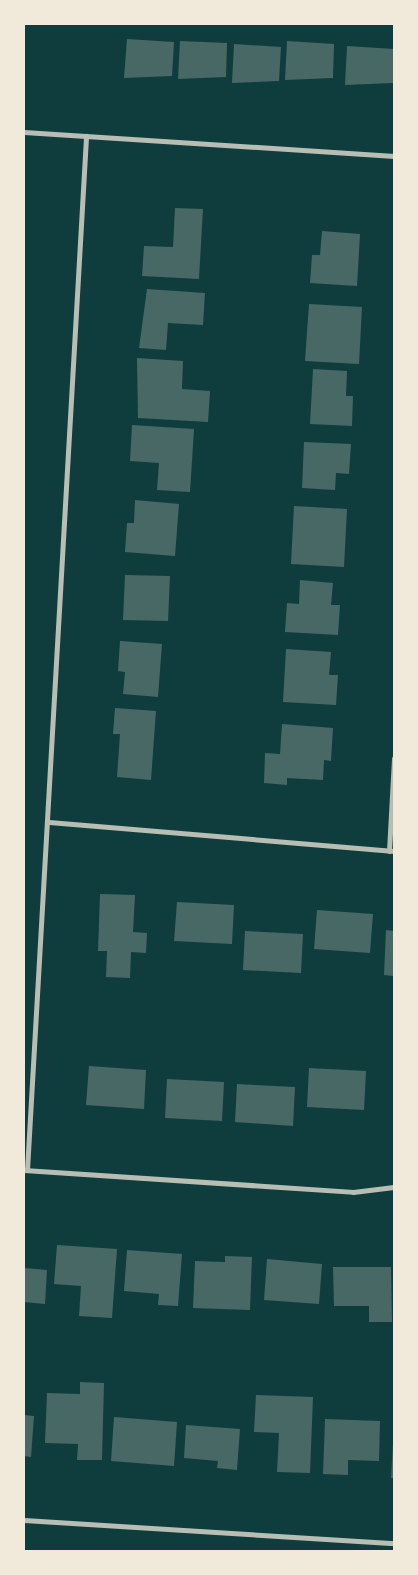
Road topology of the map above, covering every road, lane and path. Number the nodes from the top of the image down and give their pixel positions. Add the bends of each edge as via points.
1 (24, 132) edge
2 (86, 136) junction
3 (394, 156) edge
4 (394, 758) edge
5 (49, 822) junction
6 (392, 851) edge
7 (26, 1170) edge
8 (394, 1187) edge
9 (24, 1520) edge
10 (394, 1543) edge

1 - 2 street
2 - 3 street
2 - 5 street
4 - 6 street
5 - 6 street
5 - 7 street
7 - 8 street via 353,1192
9 - 10 street

